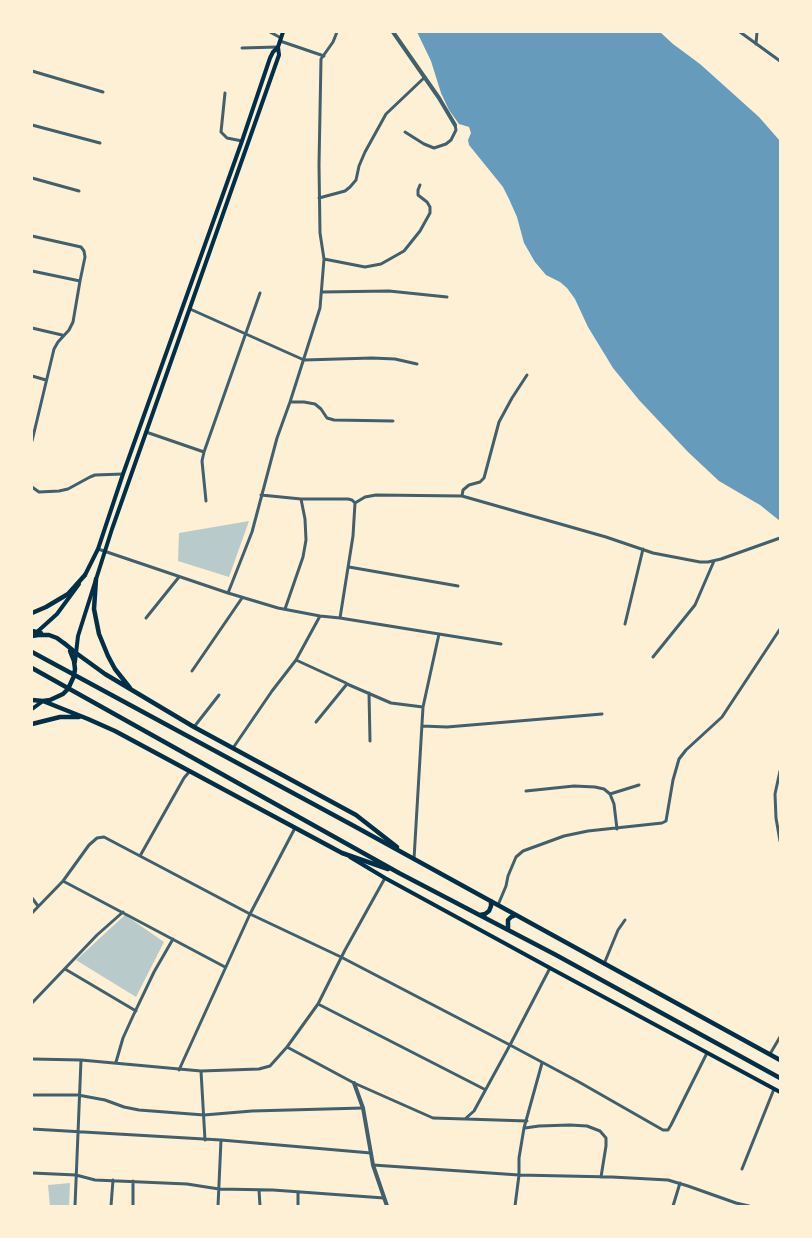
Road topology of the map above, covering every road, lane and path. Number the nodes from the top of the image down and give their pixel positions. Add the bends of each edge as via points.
1 (270, 32) edge
2 (283, 32) edge
3 (337, 32) edge
4 (393, 32) edge
5 (740, 32) edge
6 (757, 32) edge
7 (281, 40) junction
8 (756, 44) junction
9 (278, 47) junction
10 (242, 48) dead end
11 (324, 56) junction
12 (780, 62) edge
13 (32, 71) edge
14 (425, 77) junction
15 (103, 92) dead end
16 (225, 93) dead end
17 (32, 125) edge
18 (455, 125) joint
19 (405, 132) dead end
20 (242, 141) junction
21 (100, 143) dead end
22 (32, 178) edge
23 (420, 185) dead end
24 (79, 191) dead end
25 (320, 198) junction
26 (32, 236) edge
27 (324, 259) junction
28 (32, 271) edge
29 (80, 281) junction
30 (322, 292) junction
31 (260, 293) dead end
32 (447, 297) dead end
33 (189, 308) junction
34 (32, 328) edge
35 (245, 333) junction
36 (63, 336) junction
37 (304, 360) junction
38 (417, 364) dead end
39 (527, 375) dead end
40 (32, 376) edge
41 (46, 380) junction
42 (290, 402) junction
43 (393, 421) dead end
44 (33, 427) edge
45 (146, 432) junction
46 (32, 441) edge
47 (204, 452) junction
48 (123, 474) junction
49 (32, 487) edge
50 (261, 495) junction
51 (462, 496) junction
52 (301, 499) junction
53 (206, 501) dead end
54 (355, 503) junction
55 (780, 538) edge
56 (98, 549) junction
57 (643, 549) junction
58 (105, 551) junction
59 (714, 561) junction
60 (348, 567) junction
61 (85, 575) junction
62 (179, 577) junction
63 (96, 579) junction
64 (458, 586) dead end
65 (228, 593) junction
66 (243, 597) junction
67 (285, 609) junction
68 (32, 613) edge
69 (320, 616) junction
70 (146, 618) dead end
71 (340, 618) junction
72 (625, 624) dead end
73 (780, 628) edge
74 (34, 631) edge
75 (439, 634) junction
76 (49, 635) junction
77 (32, 636) edge
78 (64, 643) junction
79 (501, 644) dead end
80 (32, 652) edge
81 (76, 653) junction
82 (653, 657) dead end
83 (296, 660) junction
84 (32, 668) edge
85 (75, 669) junction
86 (192, 670) dead end
87 (347, 684) junction
88 (369, 693) junction
89 (139, 695) junction
90 (219, 695) dead end
91 (32, 700) edge
92 (43, 701) junction
93 (423, 707) junction
94 (32, 709) edge
95 (602, 714) dead end
96 (88, 719) junction
97 (316, 722) dead end
98 (32, 724) edge
99 (421, 726) junction
100 (194, 728) junction
101 (370, 741) dead end
102 (233, 748) junction
103 (190, 771) junction
104 (780, 771) edge
105 (639, 785) dead end
106 (526, 791) dead end
107 (610, 794) junction
108 (775, 794) junction
109 (780, 794) edge
110 (295, 827) junction
111 (617, 829) junction
112 (780, 841) edge
113 (342, 853) junction
114 (141, 856) junction
115 (411, 857) junction
116 (399, 873) junction
117 (385, 878) junction
118 (63, 881) junction
119 (32, 898) edge
120 (491, 901) junction
121 (498, 905) junction
122 (38, 906) junction
123 (123, 912) junction
124 (32, 913) edge
125 (250, 914) junction
126 (480, 915) junction
127 (516, 915) junction
128 (625, 920) dead end
129 (508, 930) junction
130 (173, 939) junction
131 (341, 957) junction
132 (604, 964) junction
133 (225, 967) junction
134 (550, 968) junction
135 (65, 969) junction
136 (32, 1003) edge
137 (318, 1004) junction
138 (136, 1011) junction
139 (780, 1037) edge
140 (510, 1046) junction
141 (287, 1047) junction
142 (707, 1053) junction
143 (770, 1054) junction
144 (32, 1059) edge
145 (81, 1060) junction
146 (780, 1060) edge
147 (116, 1063) junction
148 (543, 1063) junction
149 (178, 1070) junction
150 (201, 1071) junction
151 (780, 1078) edge
152 (354, 1083) junction
153 (774, 1089) junction
154 (485, 1090) junction
155 (780, 1092) edge
156 (32, 1095) edge
157 (78, 1095) junction
158 (363, 1108) junction
159 (204, 1115) junction
160 (465, 1119) junction
161 (527, 1121) junction
162 (524, 1128) junction
163 (32, 1129) edge
164 (78, 1131) junction
165 (205, 1140) junction
166 (221, 1140) junction
167 (371, 1153) junction
168 (373, 1166) junction
169 (742, 1169) dead end
170 (32, 1173) edge
171 (519, 1175) junction
172 (76, 1176) junction
173 (601, 1177) junction
174 (113, 1180) junction
175 (133, 1181) junction
176 (680, 1183) junction
177 (219, 1189) junction
178 (259, 1190) junction
179 (298, 1192) junction
180 (384, 1198) junction
181 (75, 1206) edge
182 (111, 1206) edge
183 (133, 1206) edge
184 (218, 1206) edge
185 (260, 1206) edge
186 (298, 1206) edge
187 (387, 1206) edge
188 (515, 1206) edge
189 (673, 1206) edge
190 (749, 1206) edge

1 - 7 street
2 - 7 main road
3 - 11 street
4 - 14 street
5 - 8 street
6 - 8 street
7 - 9 main road
7 - 11 street
8 - 12 street
9 - 10 street
9 - 20 main road via 270,58
9 - 33 main road via 279,56
11 - 25 street
13 - 15 street
14 - 18 street
14 - 25 street via 386,114 350,188
16 - 20 street via 221,132 227,138
17 - 21 street
18 - 19 street via 451,140 434,148
20 - 48 main road
22 - 24 street
23 - 27 street via 418,195 427,202 430,213 404,251 381,264 365,267
25 - 27 street
26 - 29 street via 81,247 85,257
27 - 30 street
28 - 29 street
29 - 36 street via 73,322
30 - 32 street via 389,291
30 - 37 street
31 - 35 street
33 - 35 street
33 - 45 main road
34 - 36 street
35 - 37 street
35 - 47 street
36 - 41 street via 54,349
37 - 38 street via 372,358
37 - 42 street
39 - 51 street via 499,422 484,478 469,485
40 - 41 street
41 - 44 street
42 - 43 street via 315,404 334,420
42 - 50 street
44 - 46 street
45 - 47 street
45 - 58 main road
47 - 53 street
48 - 49 street via 95,475 59,491 39,492
48 - 56 main road
50 - 52 street
50 - 65 street via 252,532
51 - 54 street via 376,495
51 - 57 street
52 - 54 street via 348,499
52 - 67 street via 306,540
54 - 60 street
55 - 59 street
56 - 58 street
56 - 61 main road
57 - 59 street via 676,558
57 - 72 street
58 - 62 street
58 - 63 main road
59 - 82 street via 695,605
60 - 64 street
60 - 71 street
61 - 68 highway via 68,594
61 - 74 main road via 57,614
62 - 65 street
62 - 70 street
63 - 81 main road
63 - 89 highway via 94,609 103,645 114,669
65 - 66 street
66 - 67 street
66 - 86 street
67 - 69 street
69 - 71 street
69 - 83 street
71 - 75 street
73 - 111 street via 722,717 680,759 672,780 666,821
74 - 76 highway
74 - 77 main road
75 - 79 street
75 - 93 street
76 - 77 highway
76 - 78 highway
78 - 81 highway
78 - 85 highway via 72,654
80 - 115 highway
81 - 85 main road
81 - 89 highway
83 - 87 street
83 - 102 street
84 - 116 highway
85 - 92 highway via 72,683 63,694
87 - 88 street
87 - 97 street
88 - 93 street via 391,703
88 - 101 street
89 - 100 highway
90 - 100 street
91 - 92 highway
92 - 94 main road
92 - 96 highway
93 - 99 street
95 - 99 street
96 - 98 highway via 60,717
96 - 103 highway
99 - 115 street
100 - 102 highway
102 - 115 highway via 356,815
103 - 110 highway
103 - 114 street
104 - 108 street
105 - 107 street
106 - 107 street via 574,786 595,787
107 - 111 street
108 - 109 street
108 - 112 street
110 - 113 highway
110 - 125 street
111 - 121 street via 564,836 523,851 516,857
113 - 116 highway
113 - 117 main road
114 - 118 street via 104,837 97,838
114 - 125 street
115 - 120 highway
116 - 126 highway
117 - 131 street
117 - 134 main road
118 - 122 street
118 - 123 street
119 - 122 street
120 - 121 highway
120 - 126 highway via 489,911
121 - 127 highway
122 - 124 street
123 - 130 street
123 - 135 street
125 - 131 street
125 - 133 street
126 - 129 highway
127 - 129 highway via 508,920
127 - 132 highway
128 - 132 street
129 - 151 highway
130 - 133 street
130 - 138 street
131 - 137 street
131 - 140 street
132 - 143 highway
133 - 149 street
134 - 140 street
134 - 142 main road
135 - 136 street
135 - 138 street
137 - 141 street
137 - 154 street
138 - 147 street
139 - 143 street
140 - 148 street
140 - 154 street
141 - 150 street via 270,1066
141 - 152 street
142 - 148 street via 668,1130
142 - 153 main road
143 - 146 highway
144 - 145 street
145 - 147 street
145 - 157 street
147 - 149 street
148 - 161 street
149 - 150 street
150 - 159 street
152 - 158 street
152 - 160 street via 433,1118
153 - 155 main road
153 - 169 street
154 - 160 street
156 - 157 street
157 - 159 street via 139,1110
157 - 164 street
158 - 159 street
158 - 167 street
159 - 165 street
160 - 161 street
161 - 162 street
162 - 171 street
162 - 173 street via 570,1125 600,1131 606,1138
163 - 164 street
164 - 165 street
164 - 172 street
165 - 166 street
166 - 167 street
166 - 177 street
167 - 168 street
168 - 171 street
168 - 180 street
170 - 172 street
171 - 173 street
171 - 188 street
172 - 174 street
172 - 181 street
173 - 176 street
174 - 175 street
174 - 182 street
175 - 177 street
175 - 183 street
176 - 189 street
176 - 190 street
177 - 178 street
177 - 184 street
178 - 179 street
178 - 185 street
179 - 180 street
179 - 186 street
180 - 187 street

